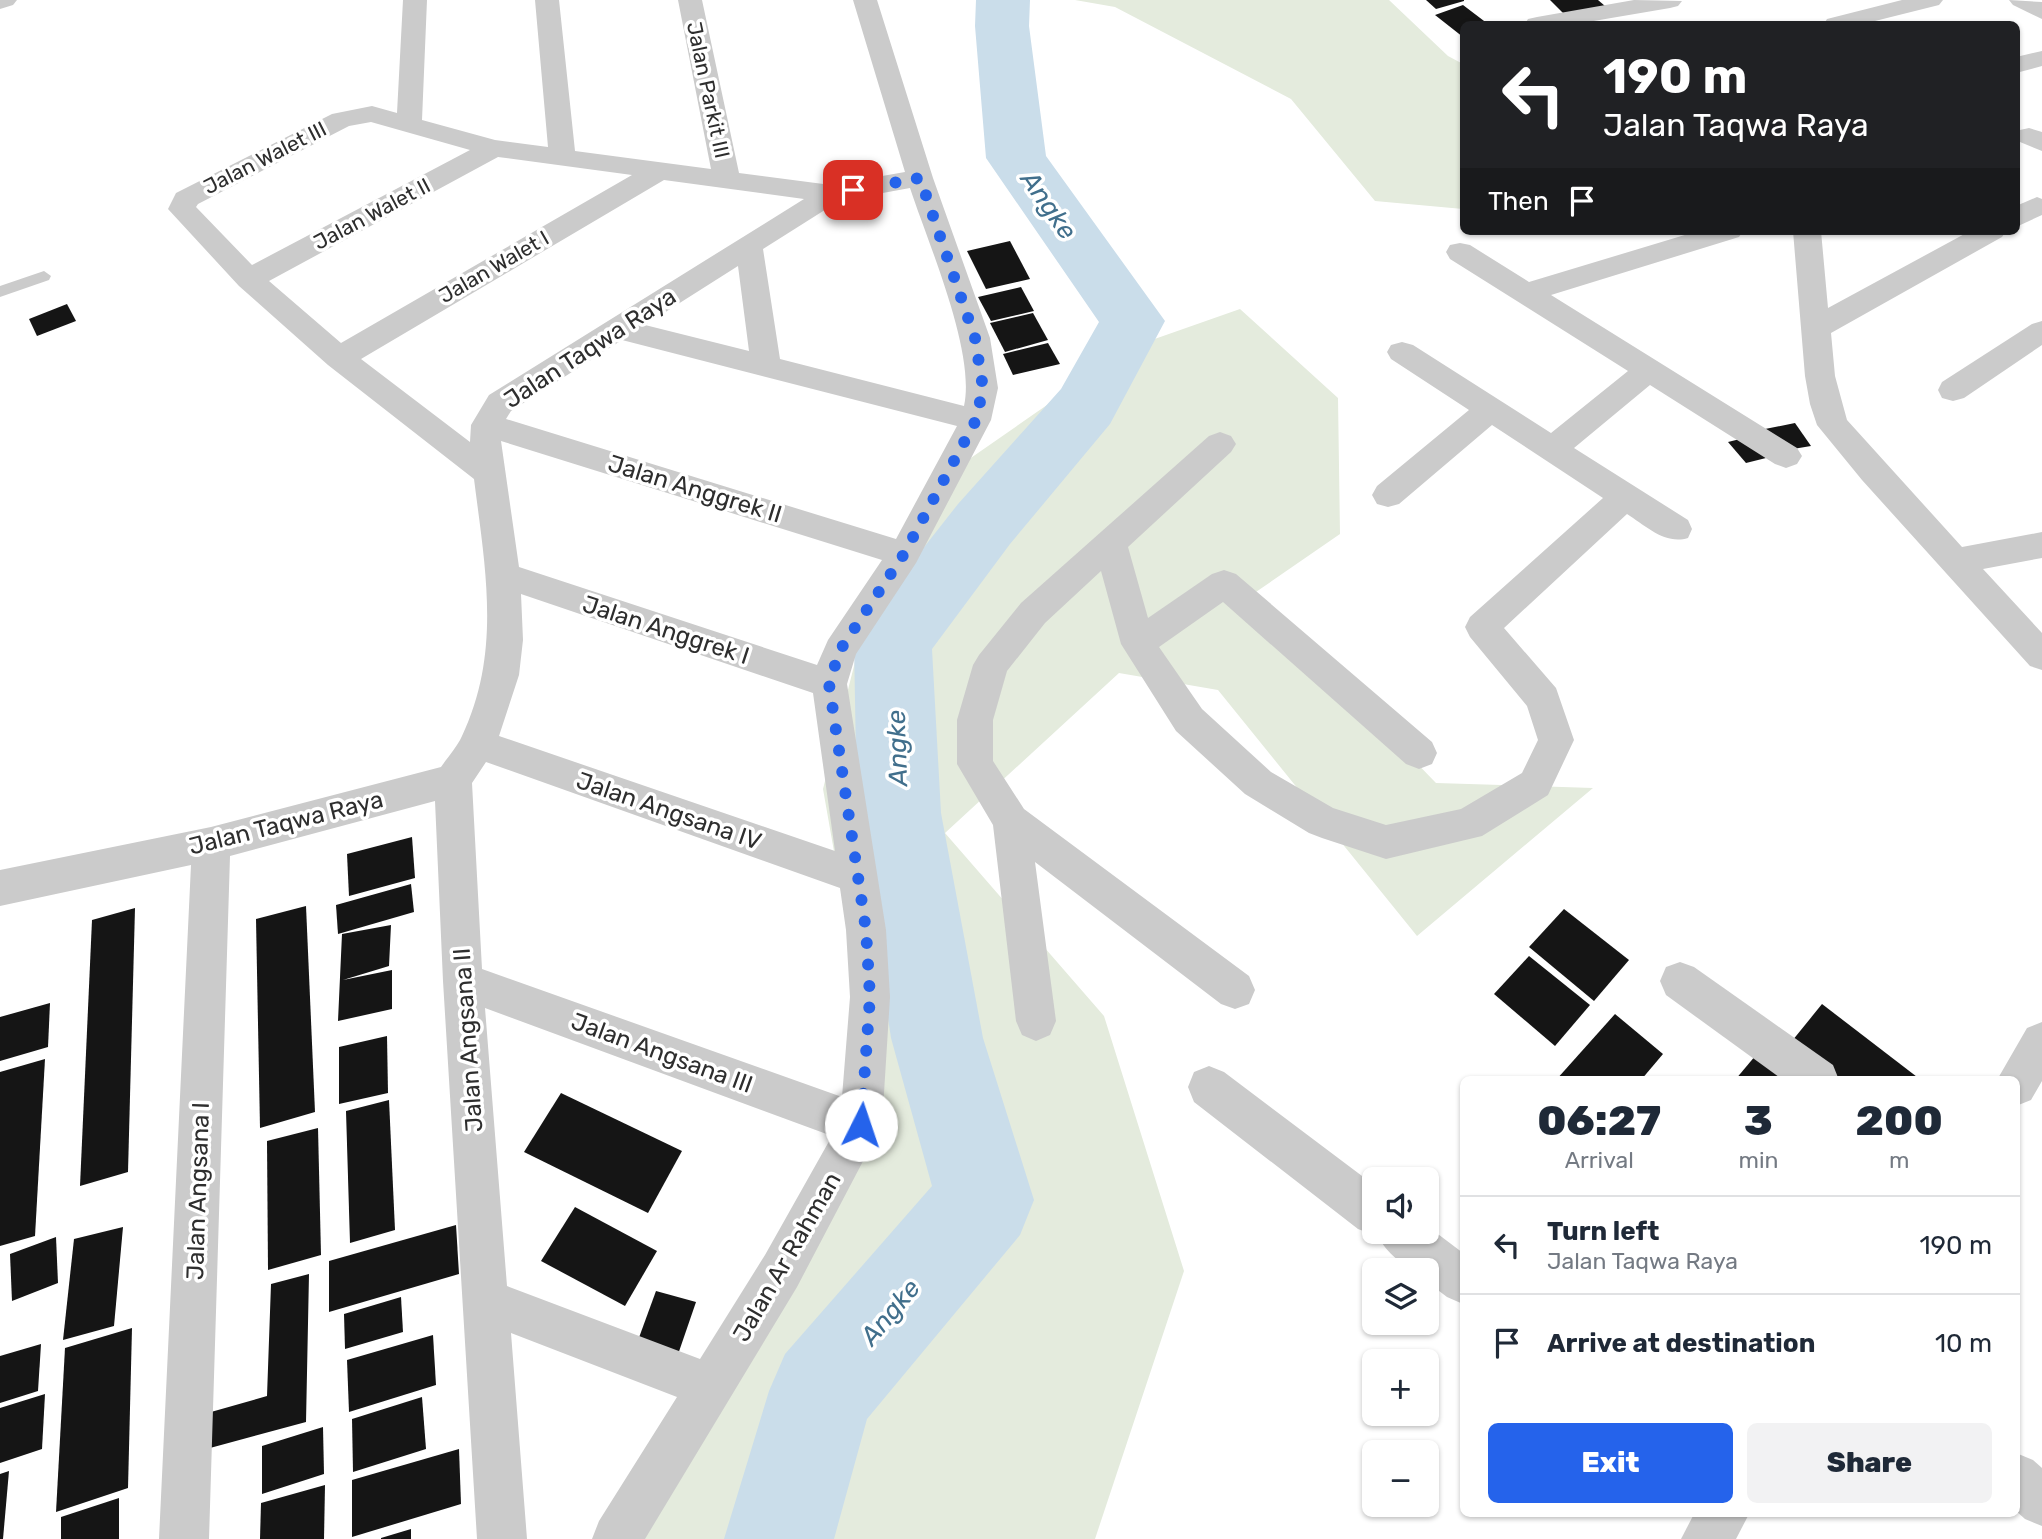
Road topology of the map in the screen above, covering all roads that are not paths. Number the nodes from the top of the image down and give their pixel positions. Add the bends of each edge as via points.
1 (415, 0) edge
2 (547, 0) edge
3 (690, 0) edge
4 (865, 0) edge
5 (2021, 0) edge
6 (1917, 2) edge
7 (1674, 6) edge
8 (2042, 12) edge
9 (1560, 21) edge
10 (1847, 21) edge
11 (2042, 58) edge
12 (2020, 64) edge
13 (409, 125) junction
14 (494, 148) junction
15 (562, 158) junction
16 (653, 174) junction
17 (920, 178) junction
18 (727, 180) junction
19 (831, 194) junction
20 (1715, 235) edge
21 (1807, 235) edge
22 (1985, 235) edge
23 (749, 247) junction
24 (1460, 252) dead end
25 (44, 276) dead end
26 (249, 279) junction
27 (0, 292) edge
28 (1526, 293) junction
29 (617, 328) junction
30 (1816, 328) junction
31 (2042, 331) edge
32 (1402, 352) dead end
33 (339, 358) junction
34 (766, 366) junction
35 (1649, 370) junction
36 (1953, 390) dead end
37 (1491, 409) junction
38 (976, 420) junction
39 (487, 425) junction
40 (1220, 443) dead end
41 (1552, 449) junction
42 (1786, 456) dead end
43 (486, 471) junction
44 (1388, 495) dead end
45 (1626, 496) junction
46 (1676, 529) dead end
47 (1110, 542) junction
48 (2042, 545) edge
49 (904, 554) junction
50 (1955, 561) junction
51 (503, 575) junction
52 (1138, 644) junction
53 (2042, 656) edge
54 (829, 684) junction
55 (478, 744) junction
56 (1419, 753) dead end
57 (453, 780) junction
58 (1011, 821) junction
59 (211, 844) junction
60 (860, 877) junction
61 (0, 887) edge
62 (463, 981) junction
63 (1680, 981) dead end
64 (1235, 990) dead end
65 (1036, 1021) dead end
66 (2042, 1042) edge
67 (1812, 1076) edge
68 (2020, 1078) edge
69 (1209, 1087) dead end
70 (861, 1125) junction
71 (1362, 1204) edge
72 (1415, 1244) edge
73 (1460, 1279) edge
74 (485, 1300) junction
75 (711, 1387) junction
76 (2020, 1481) edge
77 (2042, 1502) edge
78 (1722, 1517) edge
79 (184, 1539) edge
80 (502, 1539) edge
81 (617, 1539) edge
82 (1706, 1539) edge

1 - 13 street
2 - 15 street
3 - 18 street, Jalan Parkit III
4 - 17 street, Jalan Ar Rahman
5 - 8 street
6 - 10 street
7 - 9 street
11 - 12 street
13 - 14 street
13 - 26 street, Jalan Walet III via 372,114 356,115 186,198 183,209
14 - 15 street
14 - 26 street, Jalan Walet II
15 - 16 street
16 - 18 street
16 - 33 street, Jalan Walet I
17 - 19 street, Jalan Taqwa Raya
17 - 38 street, Jalan Ar Rahman via 978,351 983,388
18 - 19 street
19 - 23 street, Jalan Taqwa Raya
20 - 28 street
21 - 30 street
22 - 30 street
23 - 29 street, Jalan Taqwa Raya
23 - 34 street
24 - 28 street
25 - 27 lane
26 - 33 street
28 - 35 street
29 - 34 street
29 - 39 street, Jalan Taqwa Raya via 500,403
30 - 50 street via 1825,404 1833,425
31 - 36 street
32 - 37 street
33 - 43 street
34 - 38 street
35 - 41 street
35 - 42 street
37 - 41 street
37 - 44 street
38 - 49 street, Jalan Ar Rahman
39 - 43 street, Jalan Taqwa Raya
39 - 49 street, Jalan Anggrek II
40 - 47 street
41 - 45 street
43 - 51 street, Jalan Taqwa Raya
45 - 46 street
45 - 52 street via 1482,627 1543,699 1556,740 1535,784 1469,824 1386,842 1322,821 1258,783 1189,720
47 - 52 street
47 - 58 street via 1033,613 991,665 975,720 975,764
48 - 50 street
49 - 54 street, Jalan Ar Rahman via 840,650
50 - 53 street
51 - 54 street, Jalan Anggrek I
51 - 55 street, Jalan Taqwa Raya via 506,640 501,675
52 - 56 street via 1224,583
54 - 60 street, Jalan Ar Rahman
55 - 57 street, Jalan Taqwa Raya
55 - 60 street, Jalan Angsana IV
57 - 59 street, Jalan Taqwa Raya
57 - 62 street, Jalan Angsana II
58 - 64 street
58 - 65 street
59 - 61 street, Jalan Taqwa Raya
59 - 79 street, Jalan Angsana I
60 - 70 street, Jalan Ar Rahman via 870,997
62 - 70 street, Jalan Angsana III
62 - 74 street, Jalan Angsana II
63 - 67 street
66 - 68 street
69 - 71 street
70 - 75 street, Jalan Ar Rahman
72 - 73 street
74 - 75 street
74 - 80 street, Jalan Angsana II
75 - 81 street, Jalan Ar Rahman
76 - 77 street
78 - 82 street

